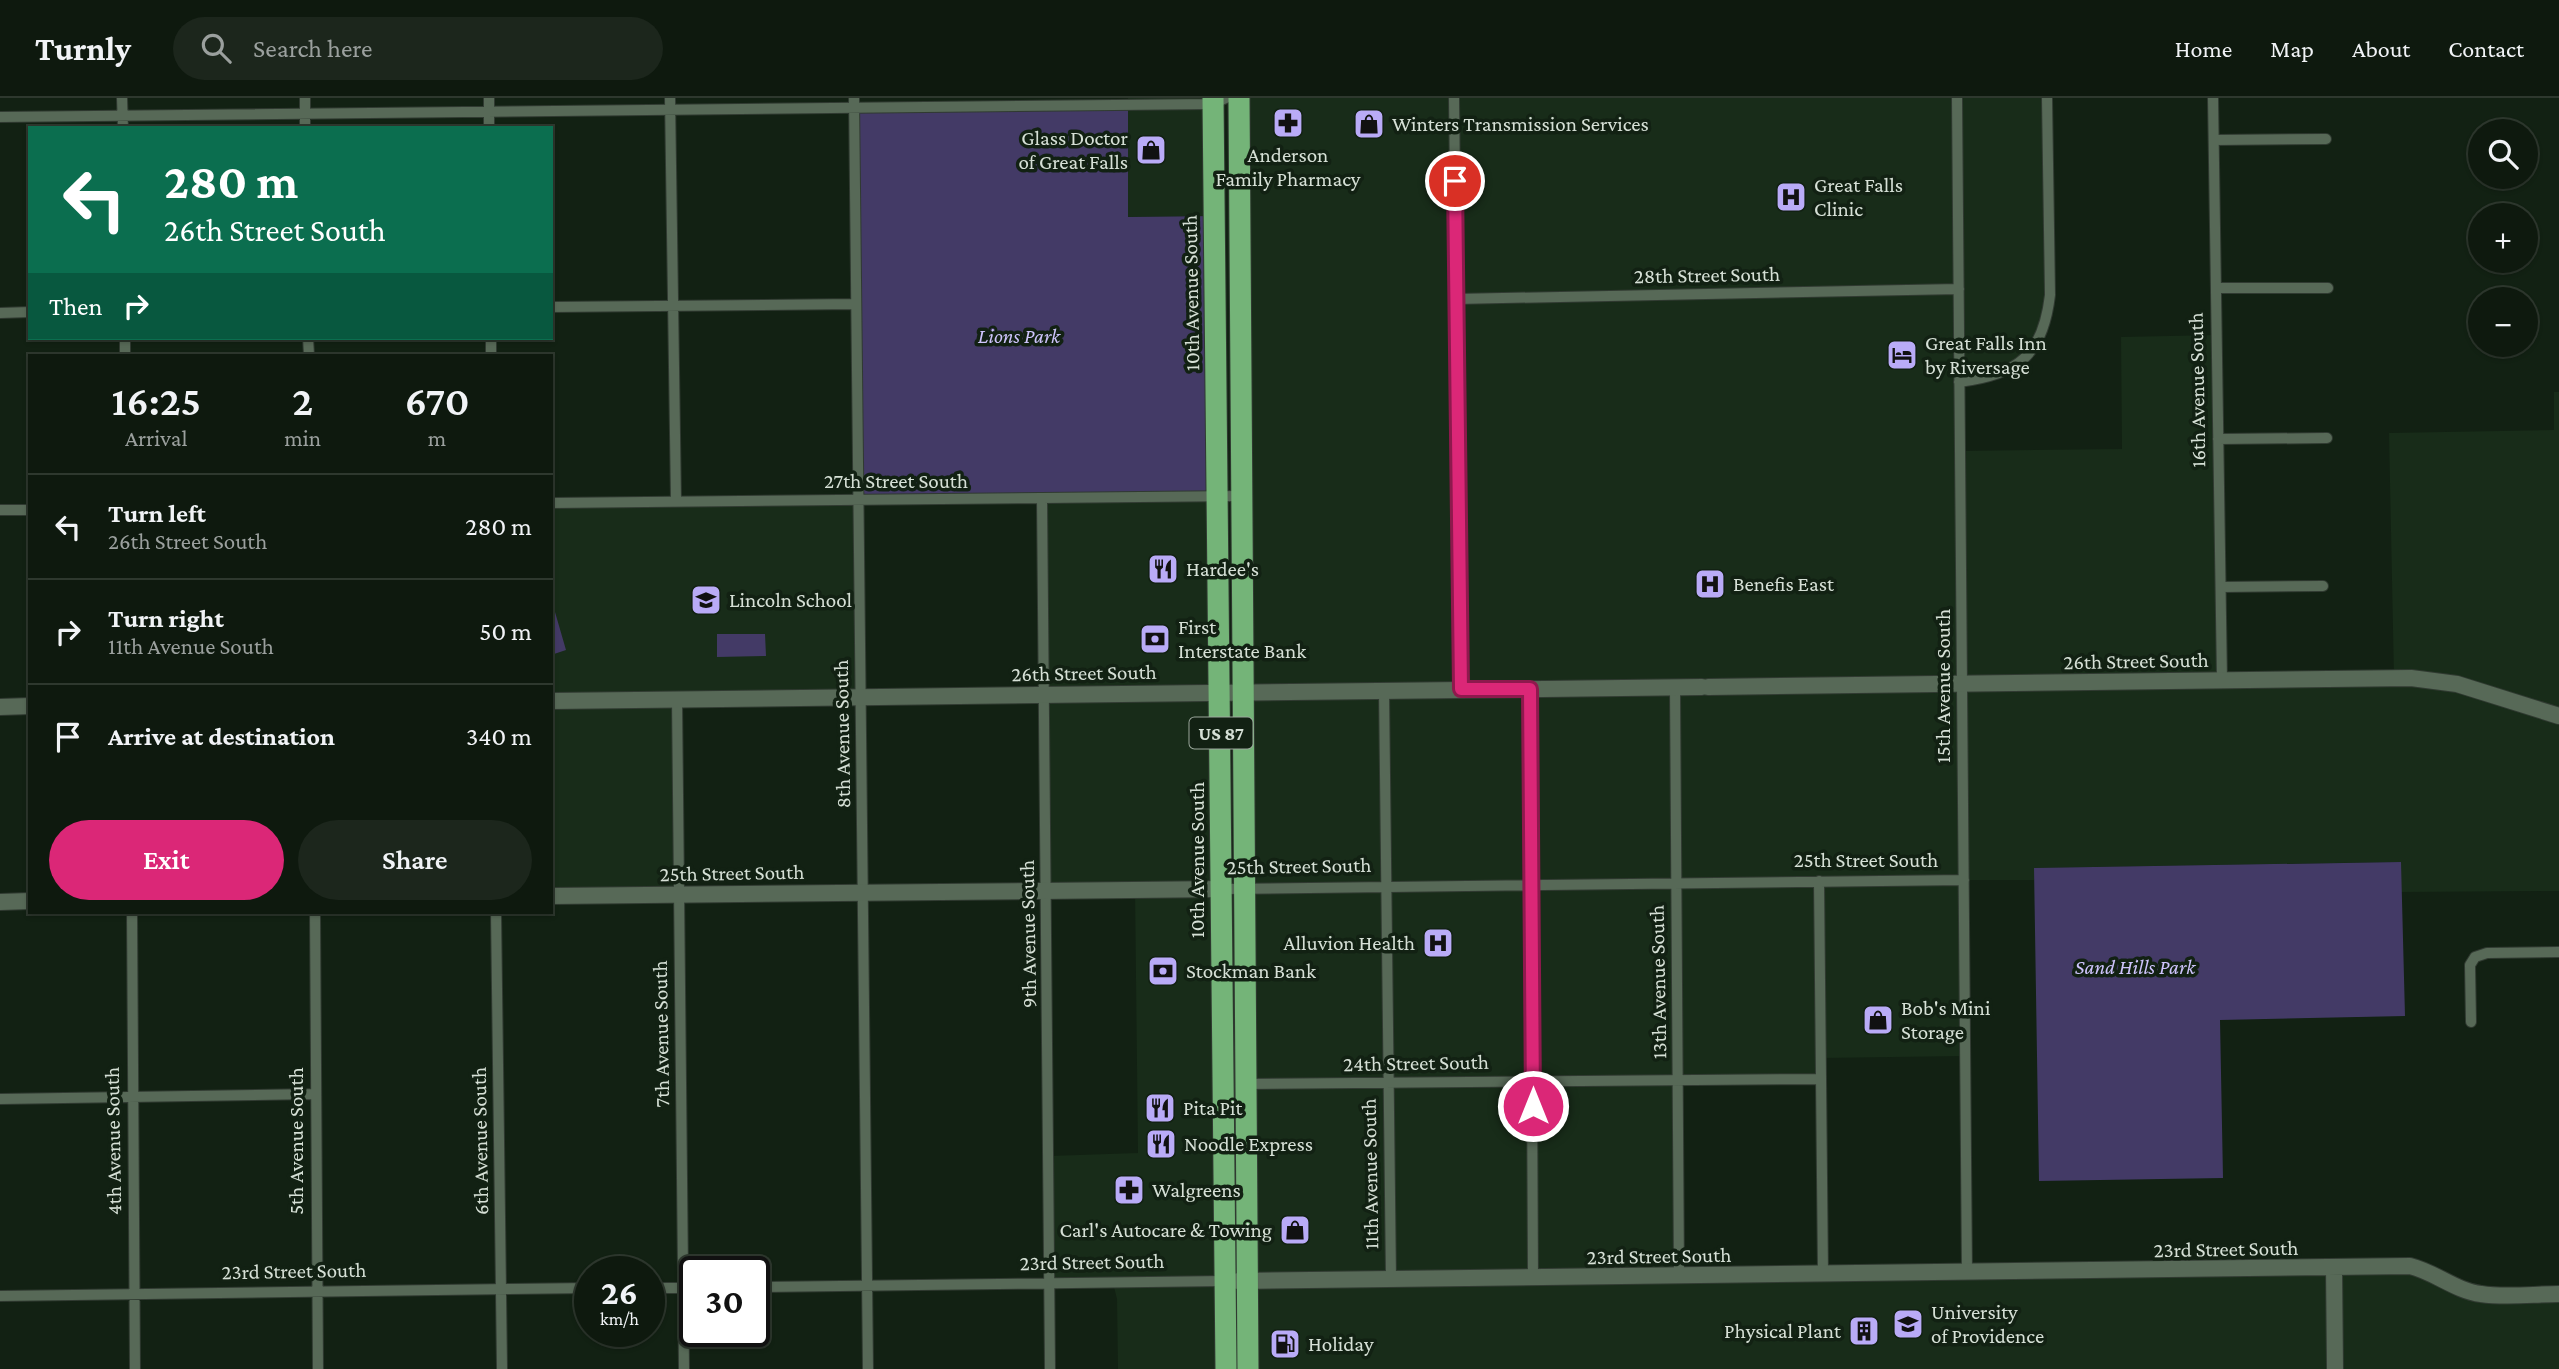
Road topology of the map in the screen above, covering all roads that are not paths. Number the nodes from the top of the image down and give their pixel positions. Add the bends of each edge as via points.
1 (122, 98) edge
2 (305, 98) edge
3 (489, 98) edge
4 (670, 98) edge
5 (1239, 98) edge
6 (1454, 98) edge
7 (1957, 98) edge
8 (2047, 98) edge
9 (2213, 98) edge
10 (1217, 100) edge
11 (1038, 102) edge
12 (854, 103) edge
13 (670, 110) junction
14 (489, 111) junction
15 (305, 114) junction
16 (122, 115) junction
17 (0, 117) edge
18 (122, 126) edge
19 (305, 126) edge
20 (489, 126) edge
21 (2326, 139) dead end
22 (2214, 140) junction
23 (2216, 288) junction
24 (2328, 288) dead end
25 (1959, 289) junction
26 (1456, 299) junction
27 (856, 304) junction
28 (675, 306) junction
29 (553, 307) edge
30 (28, 312) edge
31 (0, 313) edge
32 (1959, 382) junction
33 (2327, 438) dead end
34 (2218, 439) junction
35 (1241, 496) junction
36 (1218, 497) junction
37 (1042, 499) junction
38 (676, 501) junction
39 (859, 501) junction
40 (553, 503) edge
41 (0, 510) edge
42 (28, 510) edge
43 (2323, 586) dead end
44 (2221, 587) junction
45 (2222, 681) junction
46 (1962, 683) junction
47 (1675, 688) junction
48 (1461, 689) junction
49 (1530, 689) junction
50 (1384, 691) junction
51 (1221, 692) junction
52 (1245, 692) junction
53 (1044, 695) junction
54 (861, 697) junction
55 (677, 699) junction
56 (553, 701) edge
57 (0, 706) edge
58 (28, 706) edge
59 (2559, 716) edge
60 (1964, 880) junction
61 (1819, 881) junction
62 (1676, 882) junction
63 (1532, 885) junction
64 (1386, 886) junction
65 (1245, 887) junction
66 (1223, 889) junction
67 (1046, 891) junction
68 (863, 893) junction
69 (678, 895) junction
70 (553, 896) edge
71 (28, 901) edge
72 (0, 902) edge
73 (132, 914) edge
74 (314, 914) edge
75 (496, 914) edge
76 (2559, 952) edge
77 (2471, 1022) dead end
78 (1821, 1079) junction
79 (1678, 1080) junction
80 (1533, 1081) junction
81 (1388, 1083) junction
82 (1222, 1084) junction
83 (1245, 1084) junction
84 (314, 1094) junction
85 (131, 1097) junction
86 (0, 1099) edge
87 (688, 1256) edge
88 (2334, 1267) junction
89 (1967, 1274) junction
90 (1823, 1275) junction
91 (1679, 1277) junction
92 (1533, 1279) junction
93 (1391, 1280) junction
94 (1224, 1281) junction
95 (1247, 1281) junction
96 (1050, 1284) junction
97 (770, 1287) edge
98 (867, 1287) junction
99 (574, 1288) edge
100 (502, 1290) junction
101 (316, 1291) junction
102 (2559, 1294) edge
103 (0, 1296) edge
104 (134, 1296) junction
105 (685, 1347) edge
106 (135, 1369) edge
107 (317, 1369) edge
108 (502, 1369) edge
109 (684, 1369) edge
110 (868, 1369) edge
111 (1050, 1369) edge
112 (1226, 1369) edge
113 (1248, 1369) edge
114 (2335, 1369) edge

1 - 16 street
2 - 15 street
3 - 14 street
4 - 13 street
5 - 35 highway, US 87
6 - 26 street
7 - 25 street, 15th Avenue South
8 - 32 street via 2047,319 2039,342 2024,360 1988,379
9 - 22 street, 16th Avenue South
10 - 11 street
10 - 36 highway, 10th Avenue South / US 87
11 - 12 street
12 - 13 street
12 - 27 street, 8th Avenue South
13 - 14 street
13 - 28 street
14 - 15 street
14 - 20 street
15 - 16 street
15 - 19 street
16 - 17 street
16 - 18 street
21 - 22 street
22 - 23 street, 16th Avenue South
23 - 24 street
23 - 34 street, 16th Avenue South
25 - 26 street, 28th Street South
25 - 32 street, 15th Avenue South
26 - 48 street
27 - 28 street
27 - 39 street, 8th Avenue South
28 - 29 street
28 - 38 street
30 - 31 street
32 - 46 street, 15th Avenue South
33 - 34 street
34 - 44 street, 16th Avenue South
35 - 36 street, 27th Street South
35 - 52 highway, US 87
36 - 37 street, 27th Street South
36 - 51 highway, 10th Avenue South / US 87
37 - 39 street, 27th Street South
37 - 53 street, 9th Avenue South
38 - 39 street, 27th Street South
38 - 40 street, 27th Street South
39 - 54 street, 8th Avenue South
41 - 42 street
43 - 44 street
44 - 45 street, 16th Avenue South
45 - 46 street, 26th Street South
45 - 59 street, 26th Street South via 2433,680
46 - 47 street, 26th Street South
46 - 60 street, 15th Avenue South
47 - 49 street, 26th Street South
47 - 62 street, 13th Avenue South
48 - 49 street, 26th Street South
48 - 50 street, 26th Street South
49 - 63 street
50 - 52 street, 26th Street South
50 - 64 street, 11th Avenue South
51 - 52 street, 26th Street South
51 - 53 street, 26th Street South
51 - 66 highway, 10th Avenue South / US 87
52 - 65 highway, US 87
53 - 54 street, 26th Street South
53 - 67 street, 9th Avenue South
54 - 55 street, 26th Street South
54 - 68 street, 8th Avenue South
55 - 56 street, 26th Street South
55 - 69 street, 7th Avenue South
57 - 58 street
60 - 61 street, 25th Street South
60 - 89 street, 15th Avenue South
61 - 62 street, 25th Street South
61 - 78 street
62 - 63 street, 25th Street South
62 - 79 street, 13th Avenue South
63 - 64 street, 25th Street South
63 - 80 street
64 - 65 street, 25th Street South
64 - 81 street, 11th Avenue South
65 - 66 street, 25th Street South
65 - 83 highway, US 87
66 - 67 street, 25th Street South
66 - 82 highway, 10th Avenue South / US 87
67 - 68 street, 25th Street South
67 - 96 street, 9th Avenue South
68 - 69 street, 25th Street South
68 - 98 street, 8th Avenue South
69 - 70 street, 25th Street South
69 - 87 street, 7th Avenue South
71 - 72 street
73 - 85 street, 4th Avenue South
74 - 84 street, 5th Avenue South
75 - 100 street, 6th Avenue South
76 - 77 street via 2475,957 2470,965
78 - 79 street, 24th Street South
78 - 90 street
79 - 80 street, 24th Street South
79 - 91 street, 13th Avenue South
80 - 81 street, 24th Street South
80 - 92 street
81 - 83 street, 24th Street South
81 - 93 street, 11th Avenue South
82 - 83 street, 24th Street South
82 - 94 highway, 10th Avenue South / US 87
83 - 95 highway, US 87
84 - 85 street
84 - 101 street, 5th Avenue South
85 - 86 street
85 - 104 street, 4th Avenue South
88 - 89 street, 23rd Street South
88 - 102 street, 23rd Street South via 2410,1266 2482,1294
88 - 114 street
89 - 90 street, 23rd Street South
90 - 91 street, 23rd Street South
91 - 92 street, 23rd Street South
92 - 93 street, 23rd Street South
93 - 95 street, 23rd Street South
94 - 95 street, 23rd Street South
94 - 96 street, 23rd Street South
94 - 112 highway, 10th Avenue South / US 87
95 - 113 highway, US 87
96 - 98 street, 23rd Street South
96 - 111 street, 9th Avenue South
97 - 98 street, 23rd Street South
98 - 110 street, 8th Avenue South
99 - 100 street, 23rd Street South
100 - 101 street, 23rd Street South
100 - 108 street, 6th Avenue South
101 - 104 street, 23rd Street South
101 - 107 street, 5th Avenue South
103 - 104 street, 23rd Street South
104 - 106 street, 4th Avenue South
105 - 109 street, 7th Avenue South

